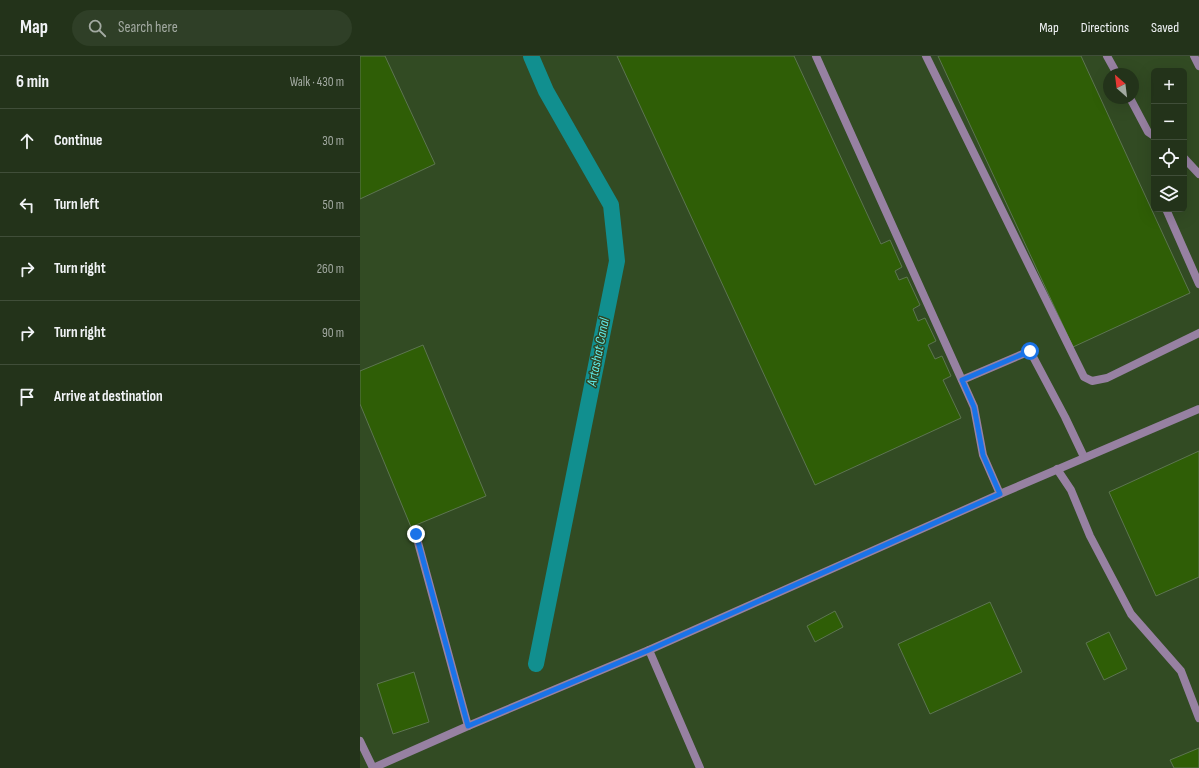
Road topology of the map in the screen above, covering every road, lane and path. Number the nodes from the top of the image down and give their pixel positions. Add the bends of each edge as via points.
1 (816, 56) edge
2 (926, 56) edge
3 (1107, 56) edge
4 (1194, 56) edge
5 (1199, 66) edge
6 (1114, 68) edge
7 (1133, 104) edge
8 (1151, 134) edge
9 (1187, 161) edge
10 (1199, 174) edge
11 (1167, 212) edge
12 (1199, 284) edge
13 (1199, 333) edge
14 (962, 380) junction
15 (1199, 408) edge
16 (1084, 457) junction
17 (1057, 469) junction
18 (1000, 494) junction
19 (416, 534) dead end
20 (649, 650) junction
21 (1199, 718) edge
22 (468, 726) junction
23 (360, 741) edge
24 (373, 768) edge
25 (700, 768) edge

1 - 14 street
2 - 13 street via 1084,377 1092,381 1107,378
3 - 6 street
4 - 5 street
7 - 8 street
9 - 10 street
11 - 12 street
14 - 16 street via 1030,351
14 - 18 street via 974,407 983,455
15 - 16 street
16 - 17 street
17 - 18 street
17 - 21 street via 1070,490 1090,536 1131,614 1181,671
18 - 20 street
19 - 22 street
20 - 22 street
20 - 25 street
22 - 24 street
23 - 24 street

